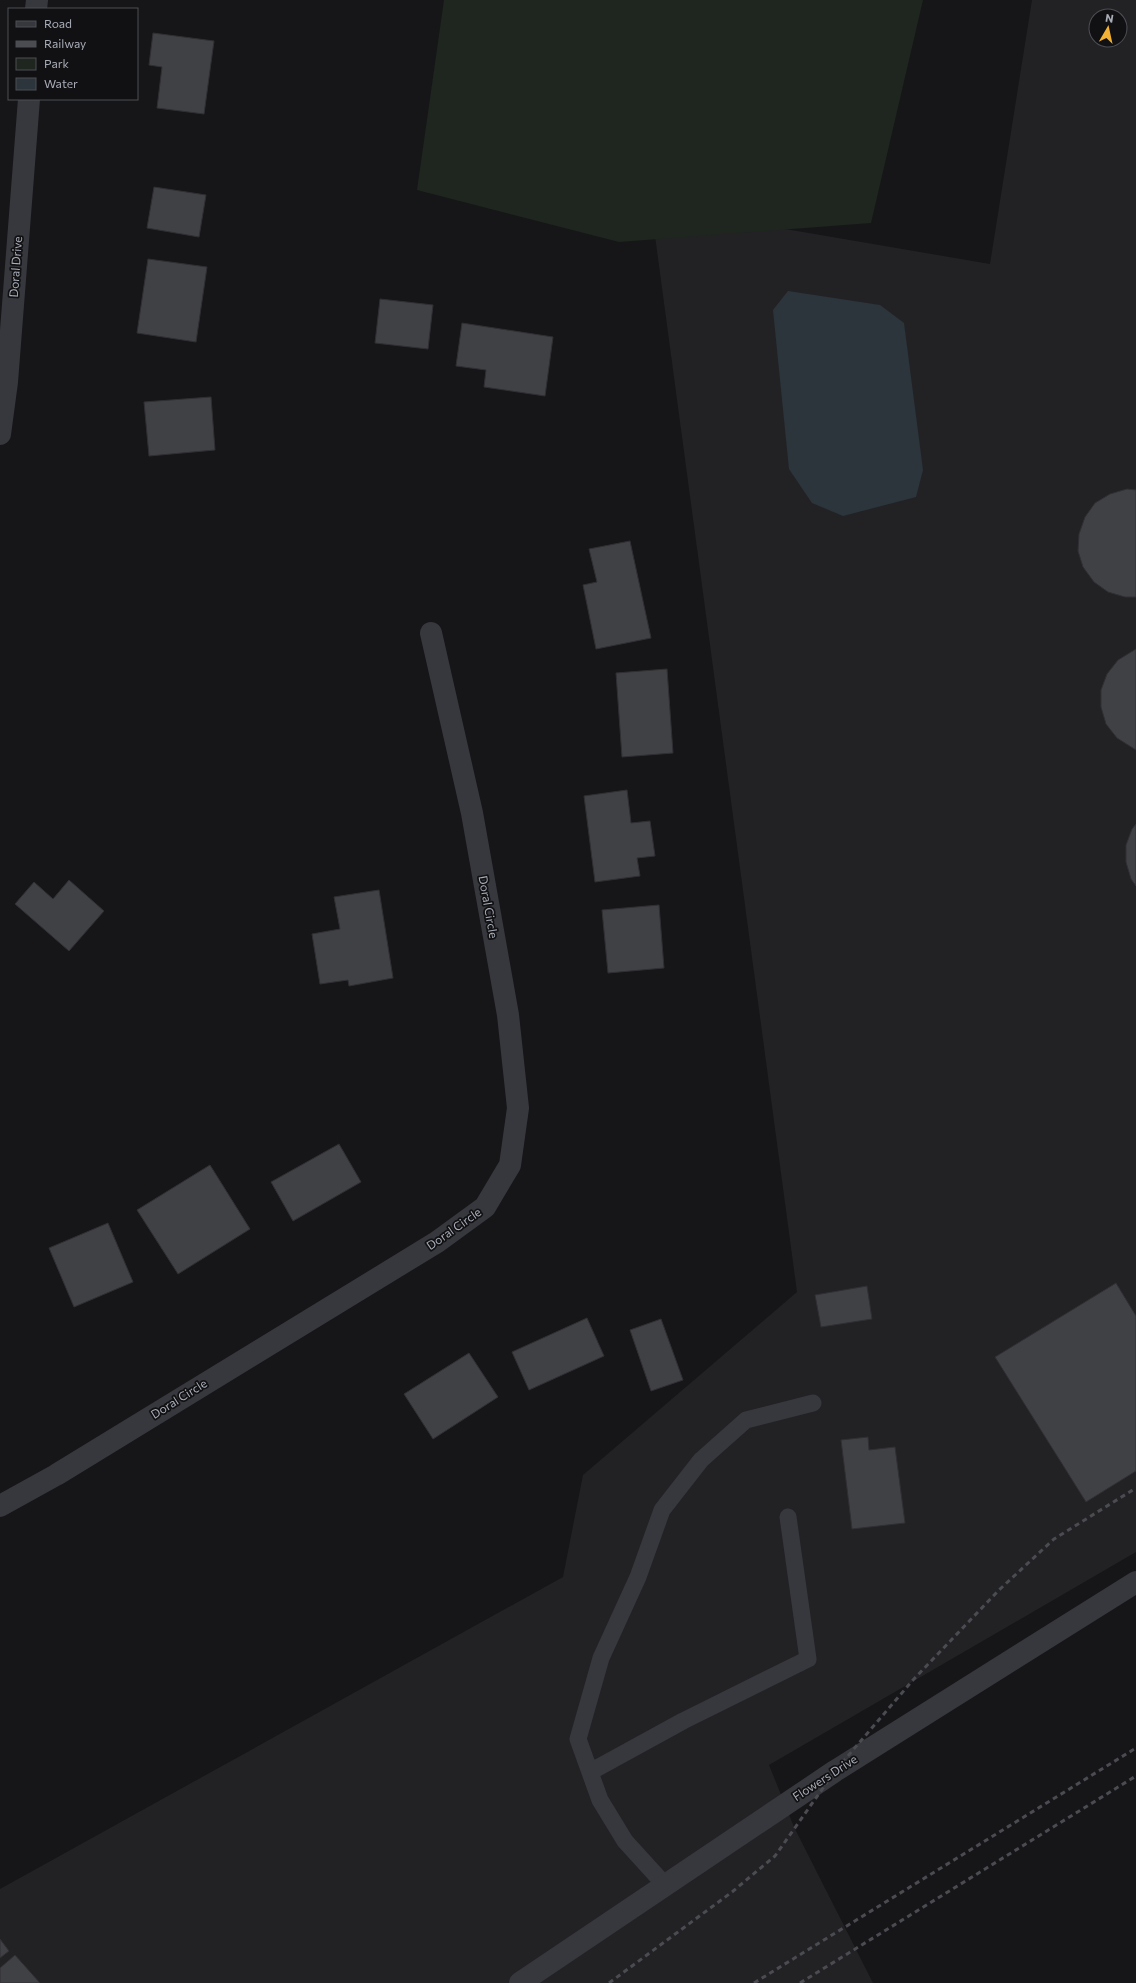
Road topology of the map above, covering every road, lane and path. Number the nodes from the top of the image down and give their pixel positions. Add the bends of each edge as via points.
1 (29, 100) edge
2 (0, 434) edge
3 (431, 633) dead end
4 (813, 1403) dead end
5 (0, 1506) edge
6 (788, 1517) dead end
7 (1136, 1582) edge
8 (590, 1772) junction
9 (665, 1885) junction
10 (520, 1983) edge

1 - 2 street, Doral Drive via 7,382
3 - 5 street, Doral Circle via 472,813 508,1015 518,1108 510,1165 485,1207 437,1242 56,1475
4 - 8 lane via 746,1420 701,1460 662,1510 638,1577 601,1658 578,1739
6 - 8 lane via 808,1659 684,1721
7 - 9 street, Flowers Drive via 835,1772
8 - 9 lane via 600,1800 625,1841
9 - 10 street, Flowers Drive

